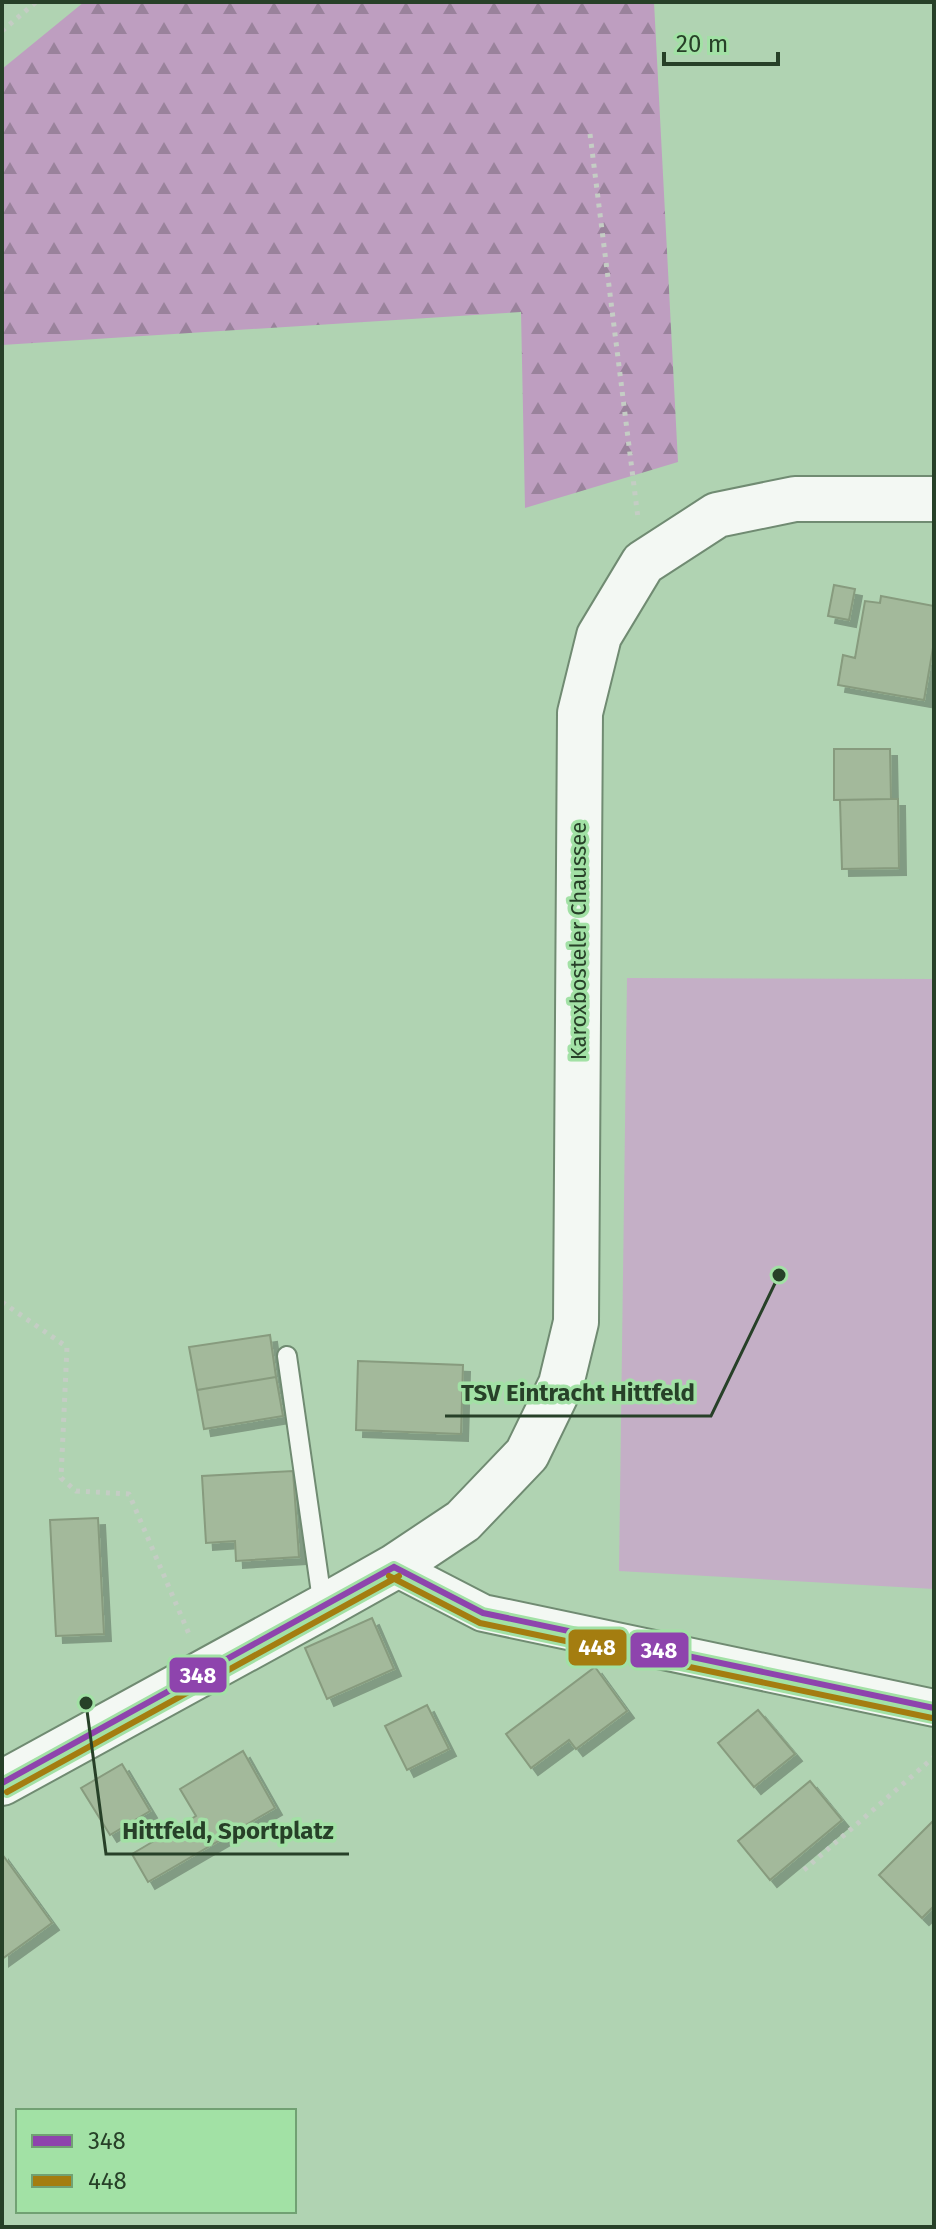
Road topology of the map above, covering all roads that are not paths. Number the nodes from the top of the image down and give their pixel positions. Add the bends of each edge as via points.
1 (934, 499) edge
2 (287, 1356) dead end
3 (394, 1567) junction
4 (323, 1607) junction
5 (934, 1708) edge
6 (2, 1783) edge

1 - 3 street, Karoxbosteler Chaussee via 795,499 717,515 643,563 599,636 580,713 576,1322 561,1384 527,1454 463,1521
2 - 4 lane
3 - 4 street, Karoxbosteler Chaussee
3 - 5 street via 483,1613
4 - 6 street, Karoxbosteler Chaussee

